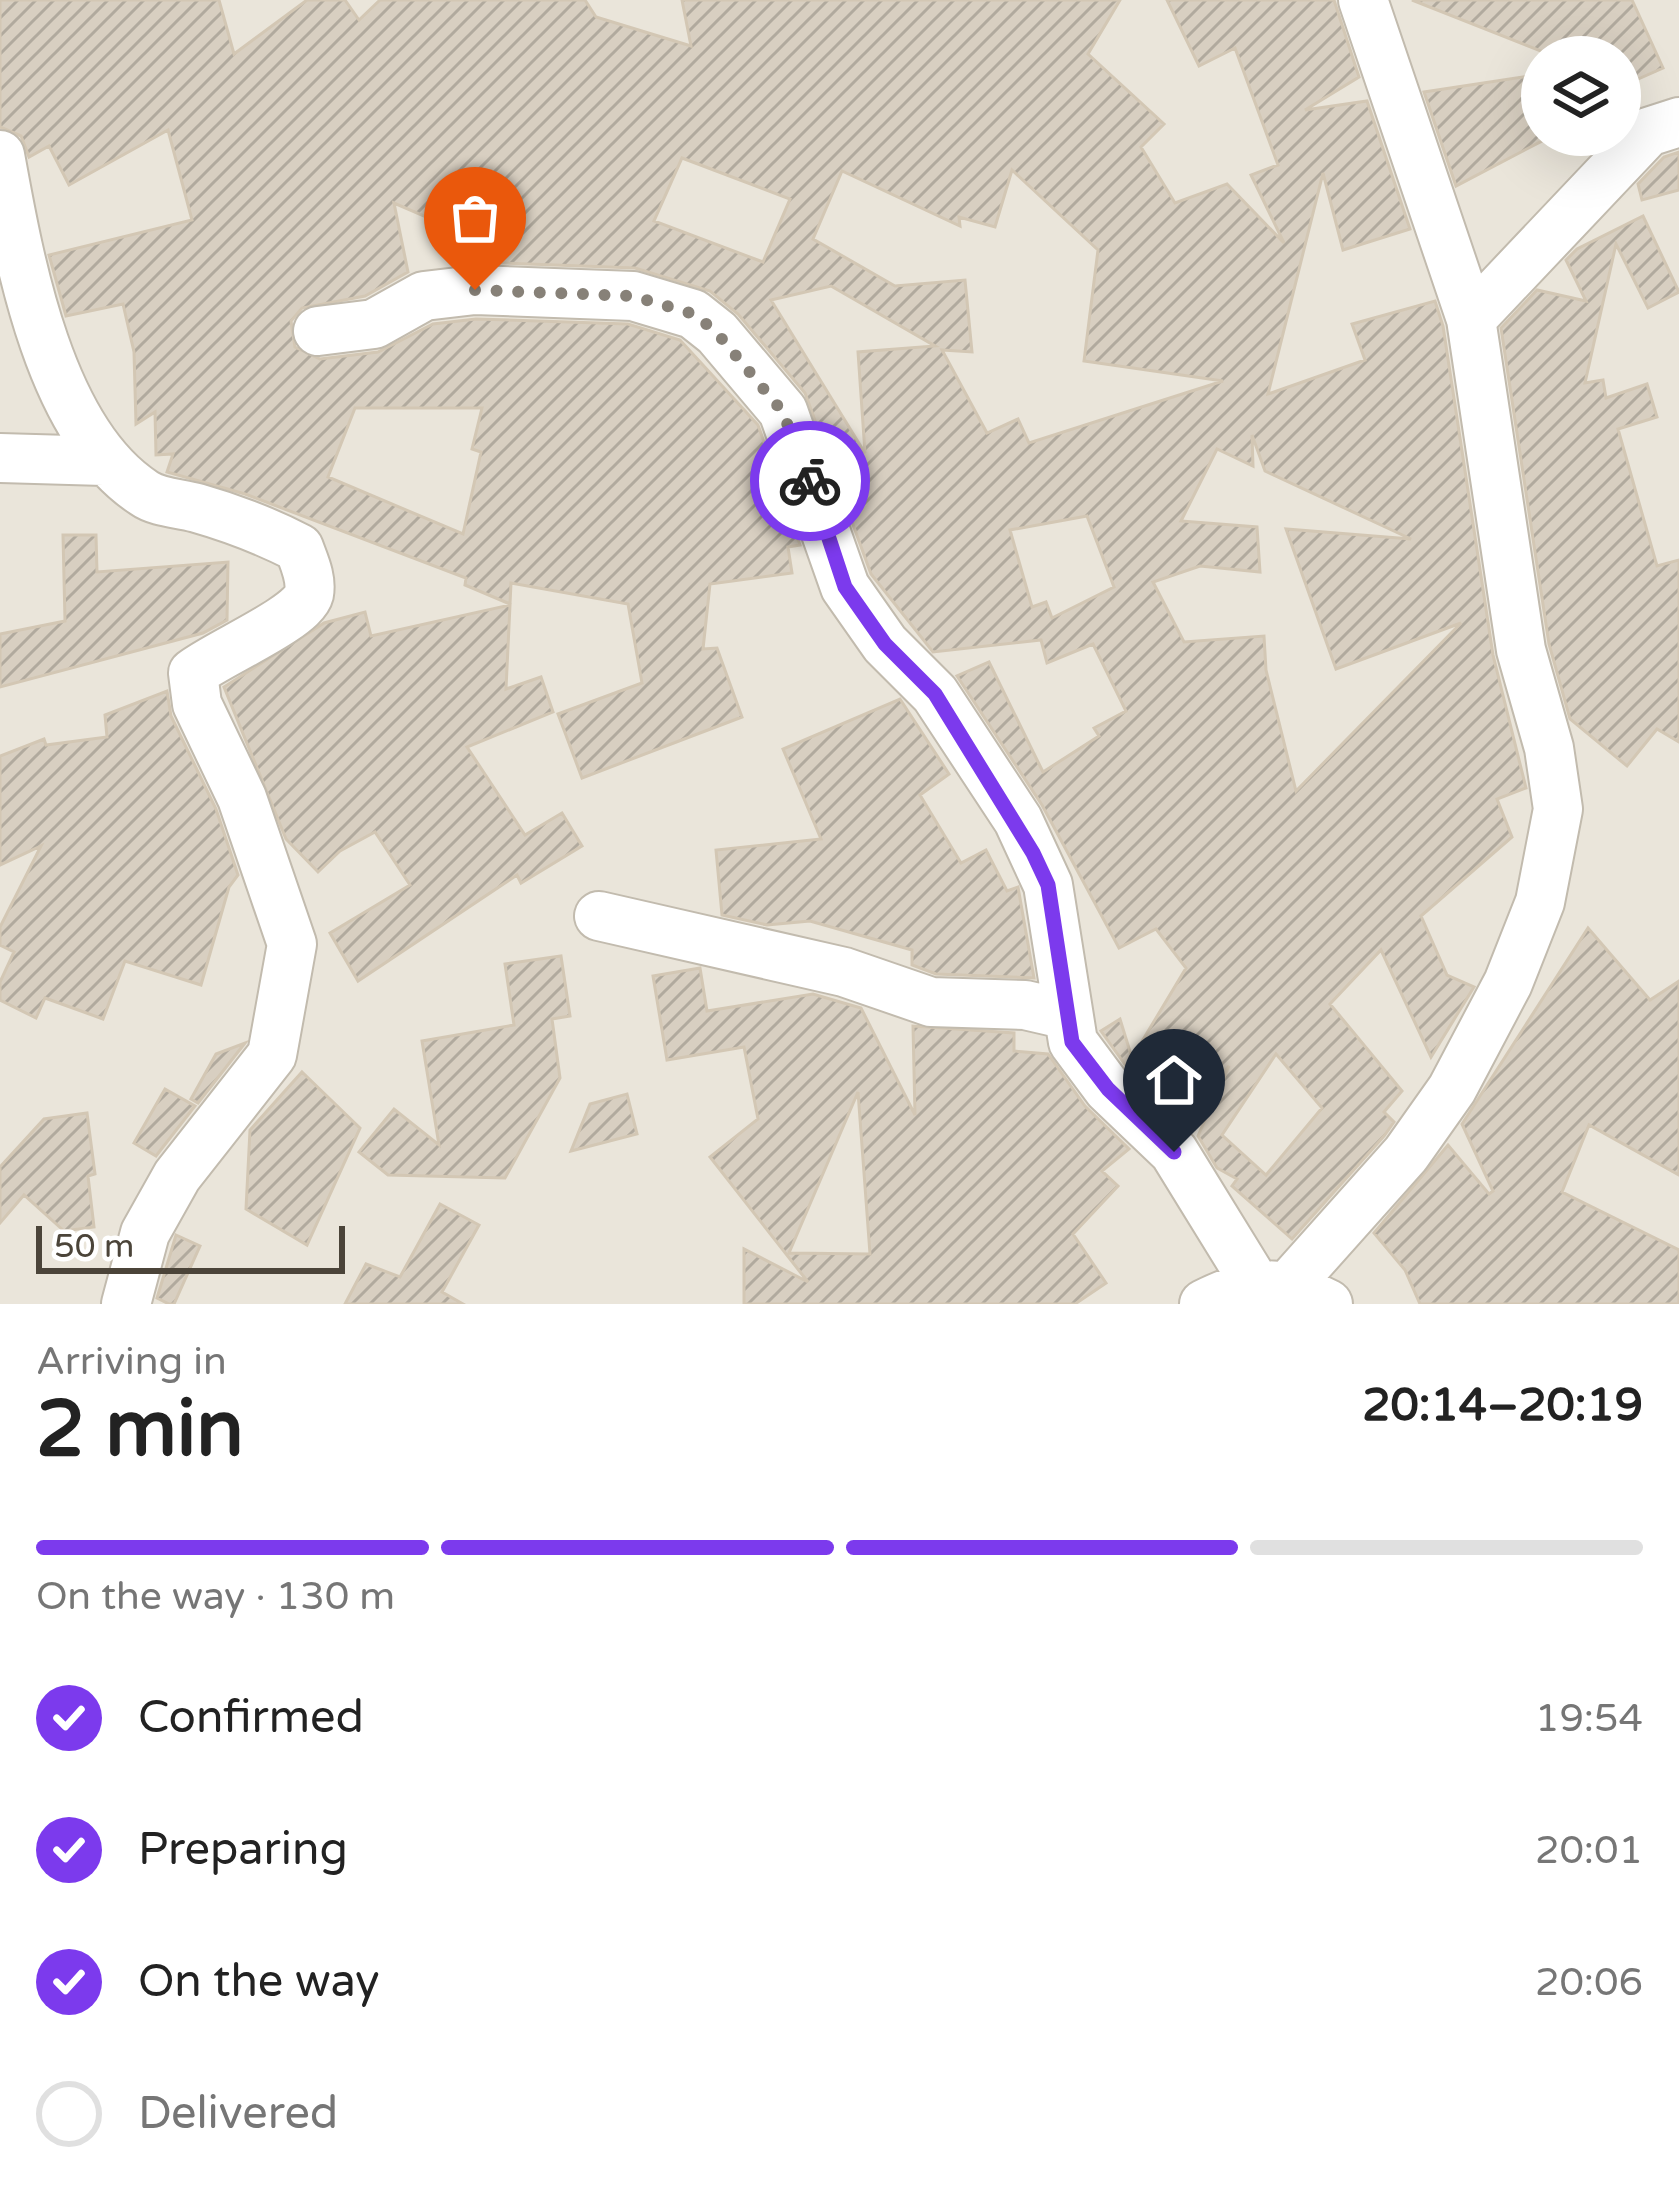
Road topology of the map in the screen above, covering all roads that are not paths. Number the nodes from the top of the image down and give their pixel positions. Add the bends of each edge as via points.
1 (1363, 0) edge
2 (1679, 122) edge
3 (0, 155) edge
4 (1471, 320) junction
5 (318, 331) dead end
6 (0, 458) edge
7 (104, 461) junction
8 (598, 916) dead end
9 (1064, 1014) junction
10 (1291, 1291) edge
11 (126, 1304) edge
12 (1204, 1304) edge

1 - 4 street
2 - 4 street via 1648,132
3 - 7 street via 36,313
4 - 10 street via 1521,650 1550,748 1556,832 1508,983 1452,1089
5 - 9 street via 374,324 424,296 475,290 633,296 694,314 717,333 782,411 845,587 885,644 935,694 1018,820 1048,885
6 - 7 street
7 - 11 street via 148,496 299,548 309,596 295,614 193,673 196,704 242,798 292,944 272,1055 177,1176 145,1233
8 - 9 street via 844,972 931,1002
9 - 10 street via 1072,1042 1108,1089 1174,1152
10 - 12 street

